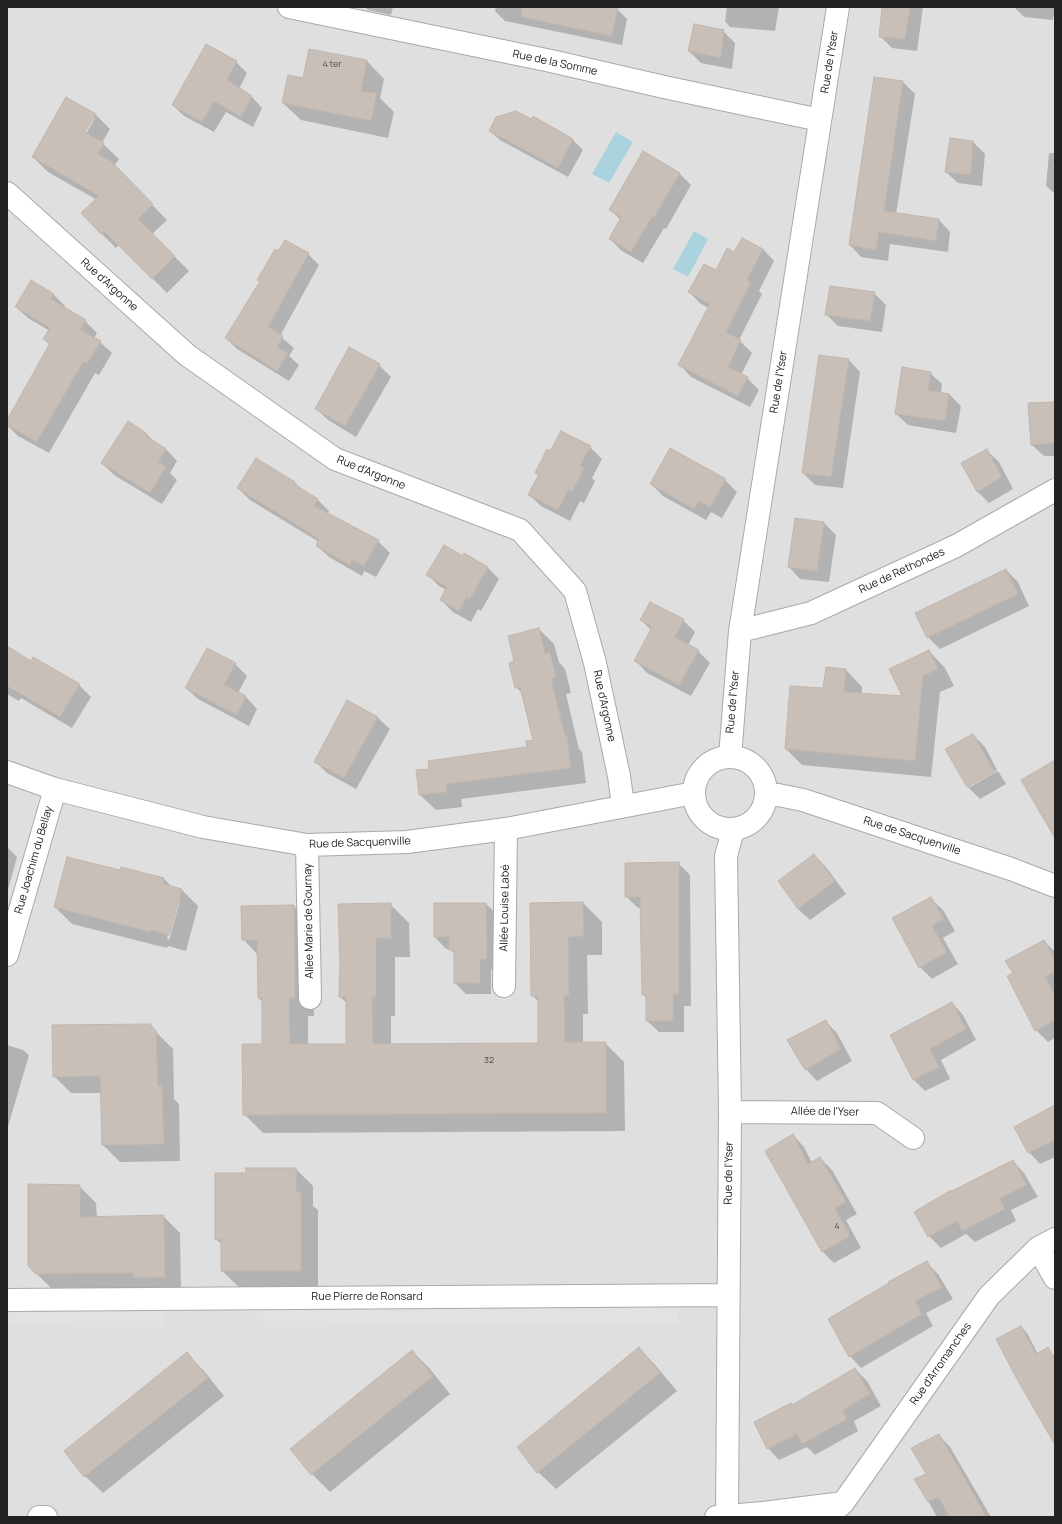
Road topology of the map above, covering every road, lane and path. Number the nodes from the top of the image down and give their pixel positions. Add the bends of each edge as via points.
1 (289, 7) edge
2 (838, 7) edge
3 (820, 120) junction
4 (7, 193) edge
5 (1055, 490) edge
6 (740, 631) junction
7 (730, 758) junction
8 (7, 772) edge
9 (55, 789) junction
10 (694, 793) junction
11 (766, 796) junction
12 (624, 806) junction
13 (506, 829) junction
14 (733, 830) junction
15 (307, 845) junction
16 (1055, 886) edge
17 (7, 955) edge
18 (504, 986) dead end
19 (310, 998) dead end
20 (730, 1112) junction
21 (913, 1138) dead end
22 (1046, 1244) edge
23 (1055, 1278) edge
24 (728, 1295) junction
25 (7, 1300) edge
26 (846, 1510) edge
27 (39, 1517) edge
28 (46, 1517) edge
29 (723, 1517) edge
30 (826, 1517) edge

1 - 3 street, Rue de la Somme
2 - 3 street, Rue de l'Yser
3 - 6 street, Rue de l'Yser
4 - 12 street, Rue d'Argonne via 187,355 335,459 520,530 575,591 595,662
5 - 6 street, Rue de Rethondes via 956,546 811,613
6 - 7 street, Rue de l'Yser
7 - 10 street via 721,758 702,771 696,781
7 - 11 street via 745,760 755,766 762,776
8 - 9 street, Rue de Sacquenville
9 - 15 street, Rue de Sacquenville via 203,827
9 - 17 street, Rue Joachim du Bellay
10 - 12 street, Rue de Sacquenville
10 - 14 street via 695,805 701,816 721,829
11 - 14 street via 763,810 755,820 745,827
11 - 16 street, Rue de Sacquenville via 778,795 803,800 1012,869
12 - 13 street, Rue de Sacquenville
13 - 15 street, Rue de Sacquenville via 407,842
13 - 18 street, Allée Louise Labé
14 - 20 street, Rue de l'Yser via 726,856
15 - 19 street, Allée Marie de Gournay
20 - 21 street, Allée de l'Yser via 877,1113
20 - 24 street, Rue de l'Yser
22 - 23 street
22 - 26 street, Rue d'Arromanches via 989,1296
24 - 25 street, Rue Pierre de Ronsard
24 - 29 street, Rue de l'Yser
26 - 29 street
26 - 30 street, Rue d'Arromanches
27 - 28 street

